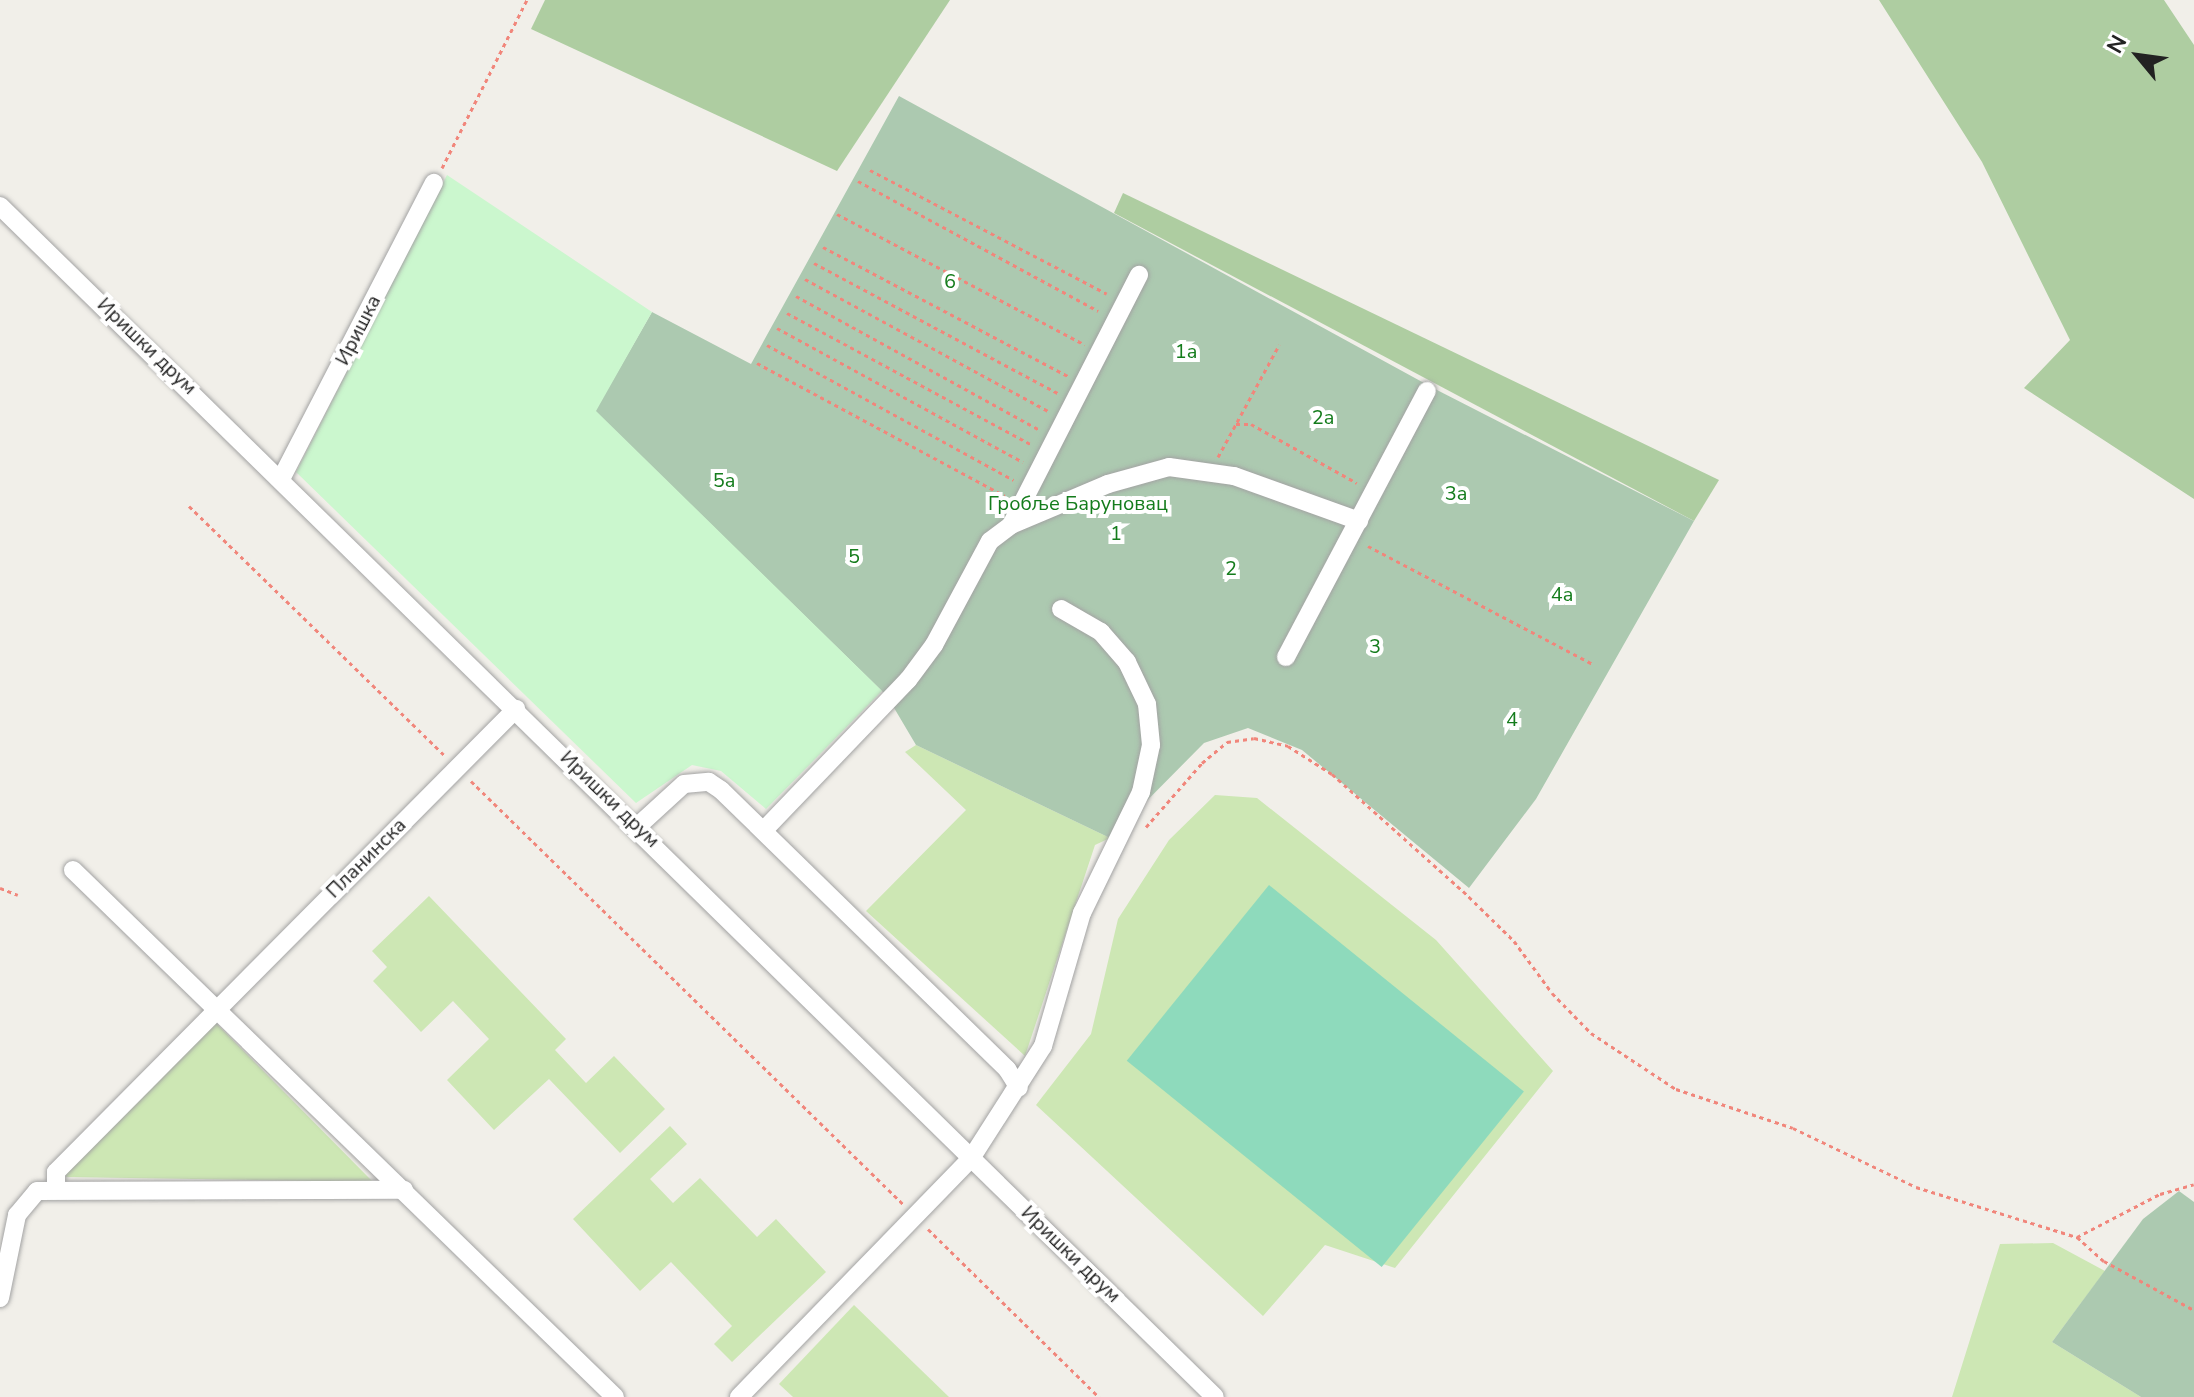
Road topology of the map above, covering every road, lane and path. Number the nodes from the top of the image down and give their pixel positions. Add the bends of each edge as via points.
1 (527, 0) edge
2 (870, 170) dead end
3 (858, 181) dead end
4 (434, 183) joint
5 (0, 206) edge
6 (837, 214) dead end
7 (823, 247) dead end
8 (814, 263) dead end
9 (1139, 275) dead end
10 (805, 279) dead end
11 (796, 296) dead end
12 (1125, 303) junction
13 (787, 313) dead end
14 (1115, 320) junction
15 (777, 328) dead end
16 (767, 345) dead end
17 (1279, 345) dead end
18 (1099, 352) junction
19 (757, 363) dead end
20 (1082, 383) junction
21 (1427, 391) dead end
22 (1073, 402) junction
23 (1063, 419) junction
24 (1236, 424) junction
25 (1050, 445) junction
26 (1037, 470) junction
27 (1211, 470) junction
28 (282, 477) junction
29 (1374, 492) junction
30 (1024, 495) junction
31 (189, 506) dead end
32 (1011, 525) junction
33 (1354, 529) junction
34 (1061, 609) dead end
35 (1286, 657) dead end
36 (1593, 664) dead end
37 (516, 709) junction
38 (457, 768) junction
39 (638, 826) junction
40 (765, 829) junction
41 (1115, 850) junction
42 (73, 870) dead end
43 (0, 888) edge
44 (18, 895) dead end
45 (217, 1007) junction
46 (1019, 1088) junction
47 (972, 1157) junction
48 (2194, 1184) edge
49 (56, 1189) junction
50 (404, 1190) junction
51 (915, 1216) junction
52 (2077, 1237) junction
53 (0, 1298) edge
54 (2194, 1310) edge
55 (615, 1397) edge
56 (739, 1397) edge
57 (1099, 1397) edge
58 (1215, 1397) edge

1 - 4 path
2 - 12 path
3 - 14 path
4 - 28 street, Иришка
5 - 28 street, Иришки друм
6 - 18 path
7 - 20 path
8 - 22 path
9 - 12 street
10 - 23 path
11 - 25 path
12 - 14 street
13 - 25 path
14 - 18 street
15 - 26 path
16 - 30 path
17 - 24 path
18 - 20 street
19 - 30 path
20 - 22 street
21 - 29 street
22 - 23 street
23 - 25 street
24 - 27 path
24 - 29 path via 1251,424
25 - 26 street
26 - 30 street
27 - 32 street via 1146,471
27 - 33 street via 1332,507
28 - 37 street, Иришки друм
29 - 33 street
30 - 32 street
31 - 38 path
32 - 40 street via 990,541 934,645 908,680
33 - 35 street
33 - 36 path
34 - 41 street via 1115,646 1138,682 1149,715 1147,770
37 - 38 street, Планинска
37 - 39 street, Иришки друм
38 - 45 street, Планинска
38 - 51 path
39 - 40 street via 695,781 721,790
39 - 47 street, Иришки друм
40 - 46 street via 1007,1069
41 - 46 street via 1082,913 1043,1046
41 - 52 path via 1129,847 1227,742 1254,738 1288,746 1332,774 1414,846 1514,941 1552,993 1591,1033 1629,1062 1676,1089 1793,1128 1916,1187
42 - 45 street
43 - 44 path
45 - 49 street, Планинска via 56,1172
45 - 50 street
46 - 47 street
47 - 51 street
47 - 58 street, Иришки друм
48 - 52 path via 2160,1194
49 - 50 street
49 - 53 street via 28,1197 17,1215
50 - 55 street
51 - 56 street
51 - 57 path
52 - 54 path via 2104,1261

